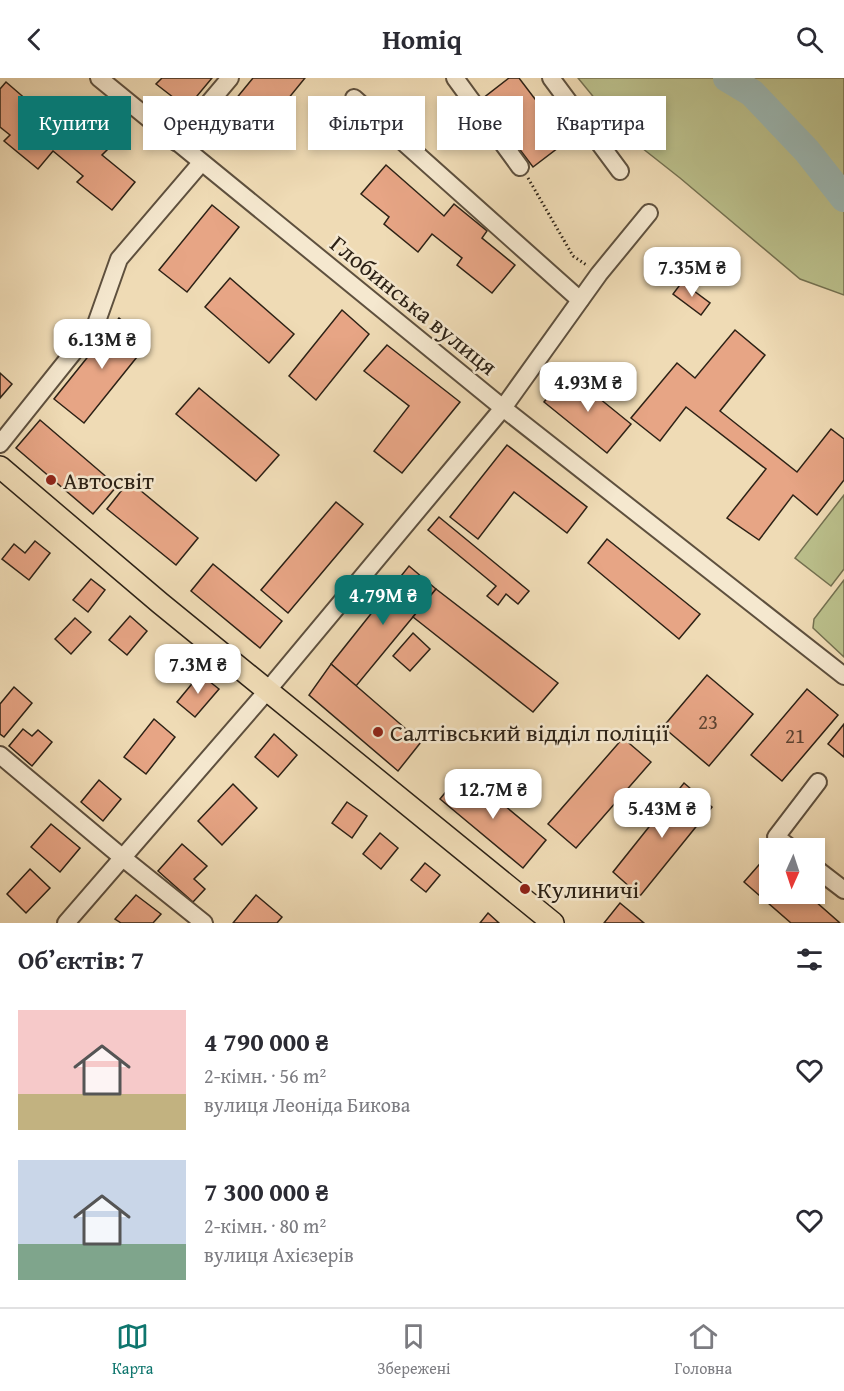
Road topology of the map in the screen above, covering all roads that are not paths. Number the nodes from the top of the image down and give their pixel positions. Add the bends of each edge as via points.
1 (99, 78) edge
2 (230, 78) edge
3 (455, 78) edge
4 (551, 78) edge
5 (215, 96) edge
6 (143, 115) edge
7 (186, 150) edge
8 (412, 150) edge
9 (201, 163) junction
10 (520, 167) road end
11 (620, 171) dead end
12 (649, 213) dead end
13 (580, 300) junction
14 (503, 408) junction
15 (0, 444) edge
16 (0, 468) edge
17 (844, 676) edge
18 (267, 691) junction
19 (0, 755) edge
20 (818, 782) dead end
21 (777, 838) edge
22 (123, 858) junction
23 (825, 875) edge
24 (844, 890) edge
25 (547, 921) edge
26 (66, 923) edge
27 (204, 923) edge

1 - 6 street, Глобинська вулиця
2 - 5 street
3 - 10 street
4 - 11 street
7 - 9 street, Глобинська вулиця
8 - 13 street
9 - 14 street, Глобинська вулиця
9 - 15 street via 119,259 96,324
12 - 13 street
13 - 14 street
14 - 17 street, Глобинська вулиця
14 - 18 street
16 - 18 main road
18 - 22 street
18 - 25 main road
19 - 22 street
20 - 21 street
22 - 26 street
22 - 27 street
23 - 24 street

